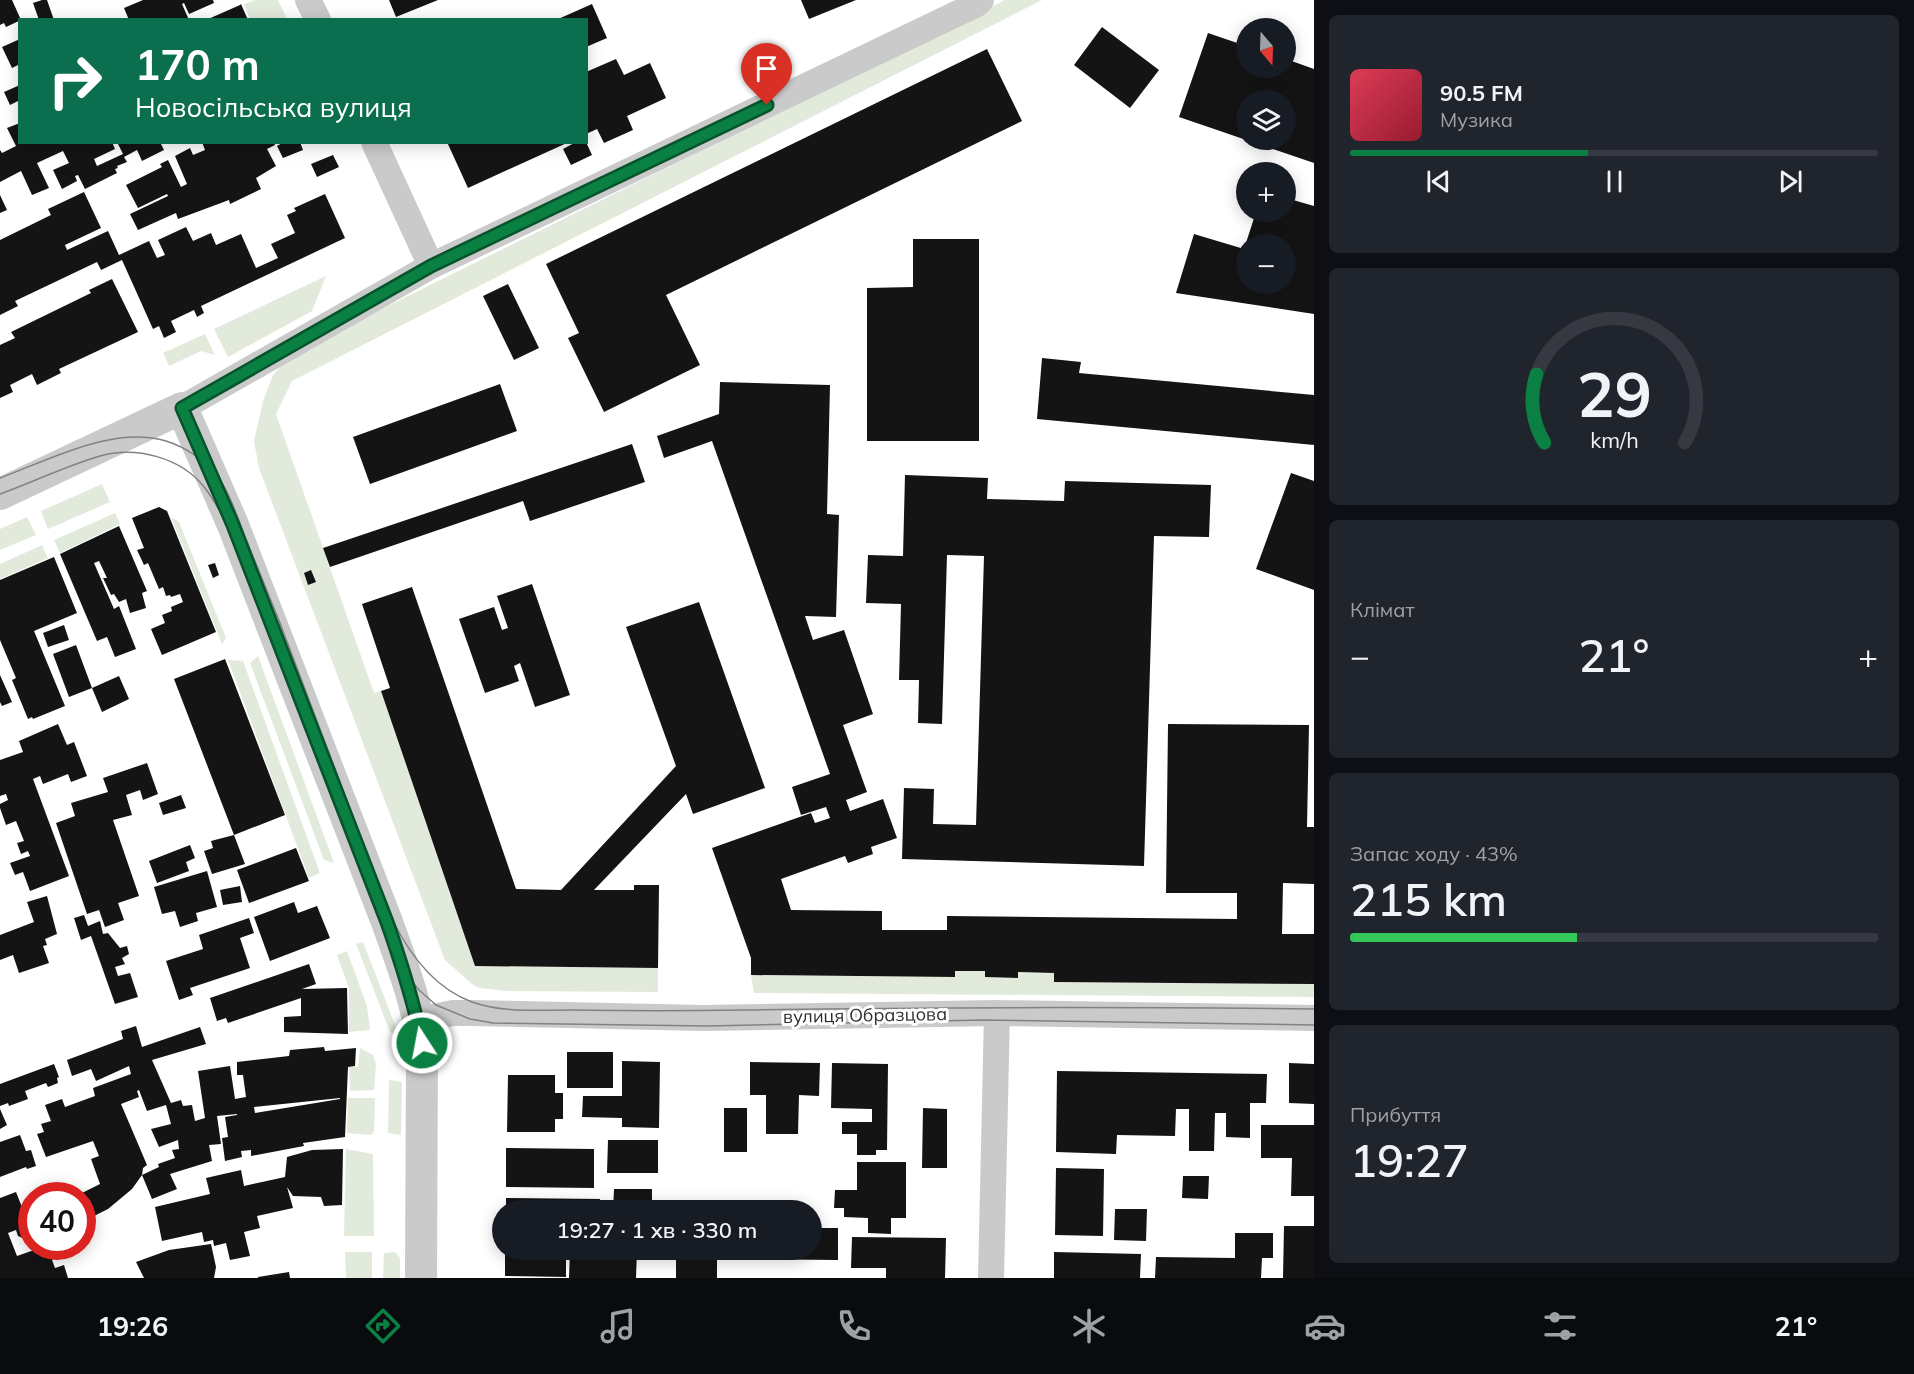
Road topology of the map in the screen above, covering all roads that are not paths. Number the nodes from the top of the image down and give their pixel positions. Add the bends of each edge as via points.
1 (308, 0) edge
2 (981, 0) edge
3 (317, 18) edge
4 (375, 144) edge
5 (431, 266) junction
6 (182, 408) junction
7 (0, 494) edge
8 (997, 1013) junction
9 (1314, 1018) edge
10 (418, 1020) junction
11 (421, 1278) edge
12 (991, 1278) edge

1 - 3 street
2 - 5 street
4 - 5 street
5 - 6 street
6 - 7 street
6 - 10 street via 233,525 383,911
8 - 9 street, вулиця Образцова
8 - 10 street, вулиця Образцова via 704,1018 470,1013
8 - 12 street
10 - 11 street via 422,1049

